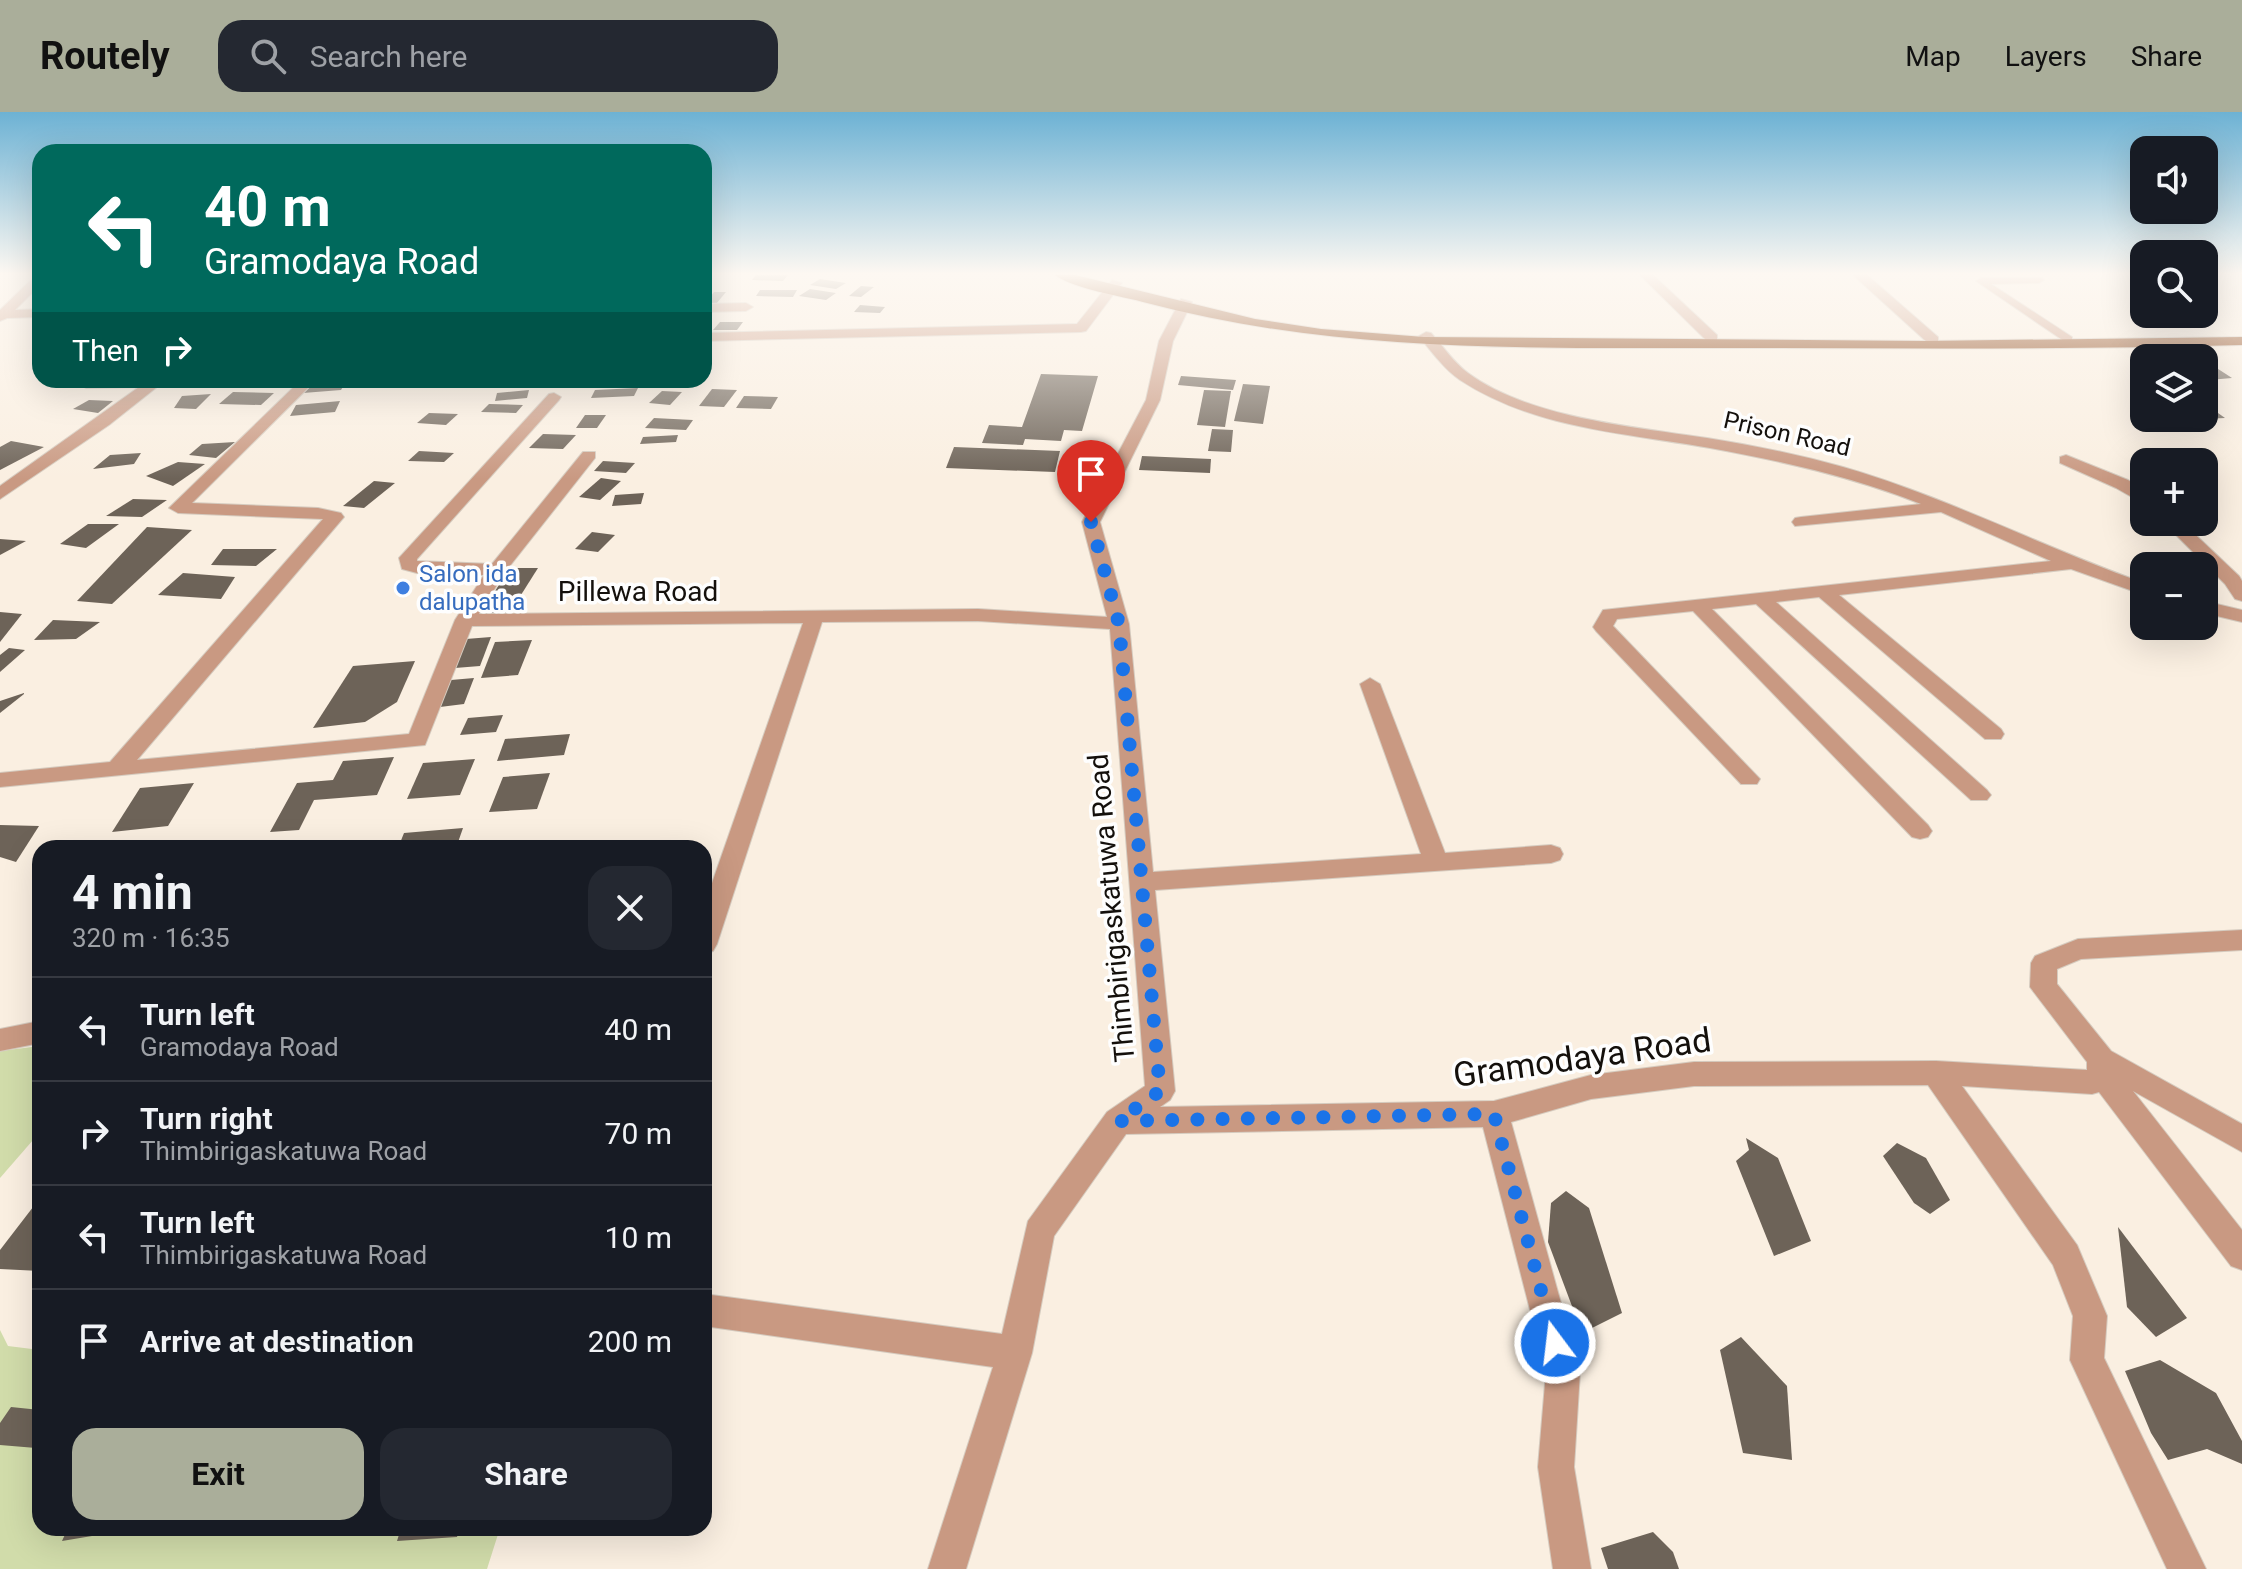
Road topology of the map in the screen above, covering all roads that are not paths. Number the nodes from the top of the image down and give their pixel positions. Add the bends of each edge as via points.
1 (1166, 343) edge
2 (1432, 343) edge
3 (1777, 343) edge
4 (2036, 343) edge
5 (147, 388) edge
6 (301, 388) edge
7 (554, 397) dead end
8 (589, 455) dead end
9 (2066, 460) dead end
10 (2130, 489) edge
11 (0, 494) edge
12 (1942, 507) junction
13 (1801, 522) dead end
14 (2186, 536) edge
15 (2073, 564) junction
16 (497, 570) junction
17 (2130, 584) edge
18 (1823, 591) junction
19 (2242, 595) edge
20 (1760, 597) junction
21 (1697, 604) junction
22 (2218, 610) edge
23 (2242, 616) edge
24 (814, 618) junction
25 (465, 620) junction
26 (1119, 624) junction
27 (1370, 684) dead end
28 (1993, 734) dead end
29 (115, 771) junction
30 (1749, 779) dead end
31 (0, 780) edge
32 (1979, 795) dead end
33 (1920, 831) dead end
34 (1551, 854) dead end
35 (1436, 862) junction
36 (1141, 882) junction
37 (712, 920) edge
38 (2242, 940) edge
39 (32, 1034) edge
40 (0, 1040) edge
41 (2101, 1066) junction
42 (1936, 1073) junction
43 (1494, 1114) junction
44 (1118, 1121) junction
45 (2242, 1139) edge
46 (2242, 1255) edge
47 (712, 1311) edge
48 (1015, 1353) junction
49 (947, 1569) edge
50 (1572, 1569) edge
51 (2187, 1569) edge

1 - 26 street, Thimbirigaskatuwa Road via 1153,400 1091,522
2 - 12 street, Prison Road via 1463,376 1522,407 1634,434 1797,460
3 - 4 highway
5 - 11 street
6 - 29 street via 178,508 335,517
7 - 16 street via 408,558 408,565 417,567
8 - 16 street
9 - 10 street
12 - 13 street
12 - 15 street, Prison Road
14 - 19 street
15 - 17 street, Prison Road
15 - 18 street
16 - 25 street
18 - 20 street
18 - 28 street
20 - 21 street
20 - 32 street
21 - 30 street via 1610,614 1603,627
21 - 33 street
22 - 23 street
24 - 25 street, Pillewa Road
24 - 26 street, Pillewa Road via 978,615
24 - 37 street
25 - 29 street via 417,740
26 - 36 street, Thimbirigaskatuwa Road
27 - 35 street
29 - 31 street
34 - 35 street
35 - 36 street
36 - 44 street, Thimbirigaskatuwa Road via 1160,1091
38 - 41 street via 2078,949 2044,963 2043,987
39 - 40 street
41 - 42 street, Gramodaya Road via 2092,1082
41 - 45 street
41 - 46 street
42 - 43 street, Gramodaya Road via 1694,1074 1591,1087
42 - 51 street via 2066,1256 2090,1316 2087,1360
43 - 44 street, Gramodaya Road
43 - 50 street via 1563,1372 1556,1467
44 - 48 street, Thimbirigaskatuwa Road via 1039,1231
47 - 48 street
48 - 49 street, Thimbirigaskatuwa Road

